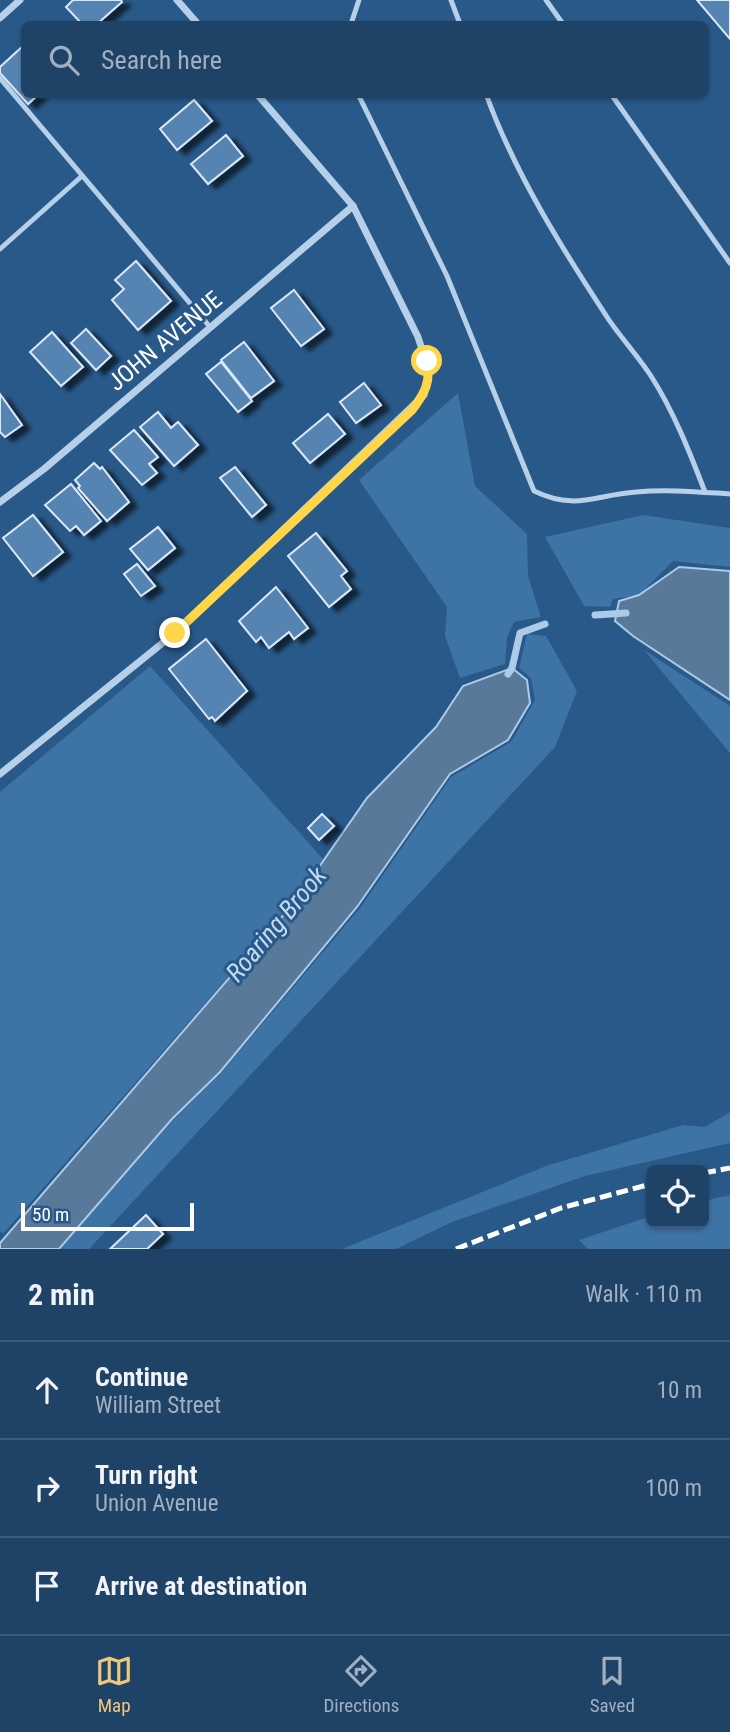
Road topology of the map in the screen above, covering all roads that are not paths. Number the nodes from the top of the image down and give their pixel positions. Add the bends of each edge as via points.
1 (20, 0) edge
2 (177, 0) edge
3 (359, 0) edge
4 (451, 0) edge
5 (546, 0) edge
6 (0, 18) edge
7 (195, 21) edge
8 (352, 21) edge
9 (459, 21) edge
10 (561, 21) edge
11 (0, 78) edge
12 (260, 98) edge
13 (360, 98) edge
14 (487, 98) edge
15 (614, 98) edge
16 (82, 176) junction
17 (353, 206) junction
18 (0, 249) edge
19 (730, 263) edge
20 (210, 327) junction
21 (705, 492) junction
22 (730, 494) edge
23 (0, 502) edge
24 (0, 774) edge

1 - 6 street
2 - 7 street
3 - 8 lane
4 - 9 lane
5 - 10 lane
11 - 16 lane
12 - 17 street
13 - 21 lane via 447,276 534,491 557,502 633,492
14 - 21 lane via 553,231 610,322 651,376
15 - 19 lane
16 - 18 lane
16 - 20 lane
17 - 20 street, JOHN AVENUE
17 - 24 street via 418,337 429,371 424,395 175,633
20 - 23 street, JOHN AVENUE
21 - 22 lane

